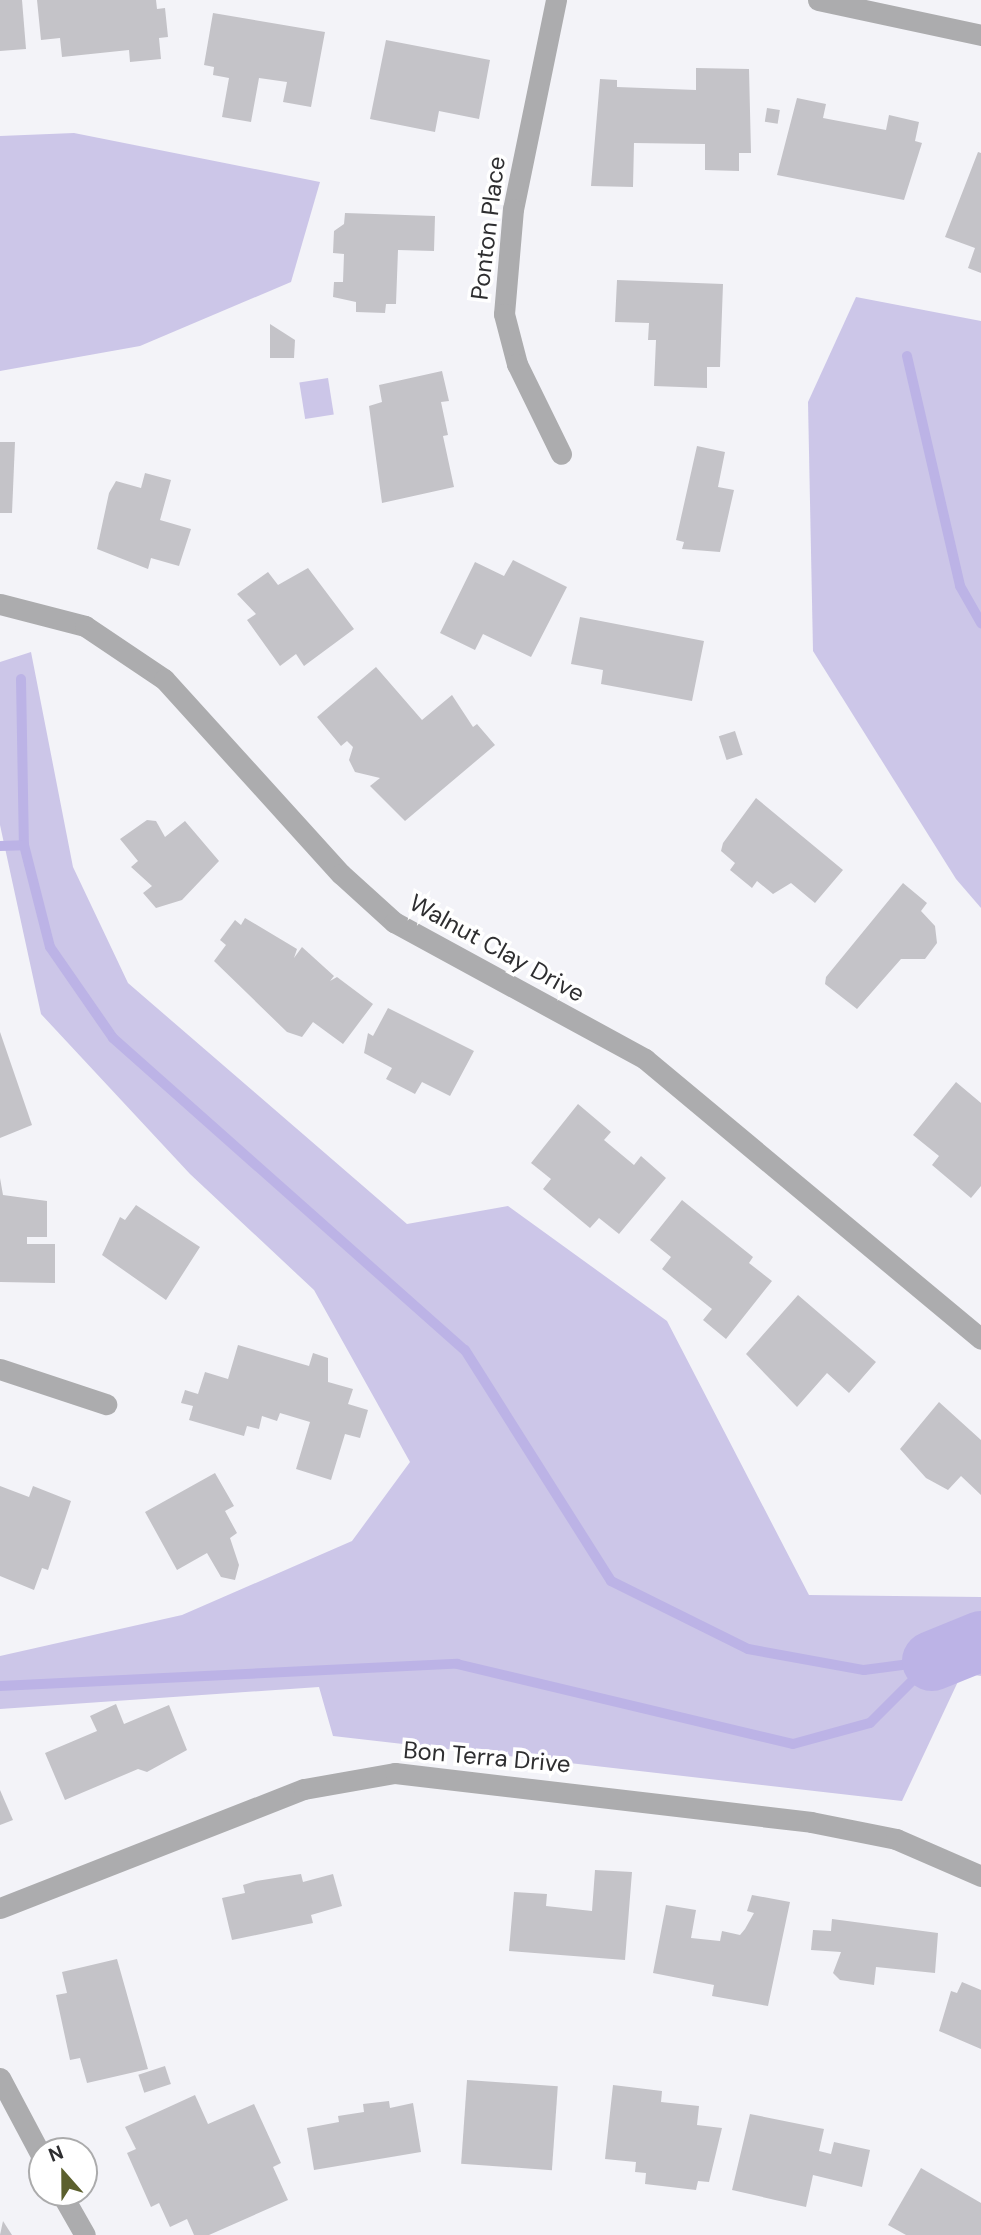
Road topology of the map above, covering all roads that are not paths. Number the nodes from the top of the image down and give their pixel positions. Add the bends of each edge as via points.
1 (556, 0) edge
2 (818, 0) edge
3 (981, 35) edge
4 (561, 454) dead end
5 (0, 604) edge
6 (981, 1339) edge
7 (0, 1369) edge
8 (106, 1404) dead end
9 (981, 1876) edge
10 (0, 1908) edge
11 (0, 2078) edge
12 (31, 2137) edge
13 (69, 2207) edge
14 (85, 2235) edge

1 - 4 street, Ponton Place via 513,209 504,314 517,364
2 - 3 street
5 - 6 street, Walnut Clay Drive via 85,626 164,679 341,874 394,922 645,1059
7 - 8 street
9 - 10 street, Bon Terra Drive via 896,1839 811,1822 395,1773 304,1789
11 - 12 street
13 - 14 street

